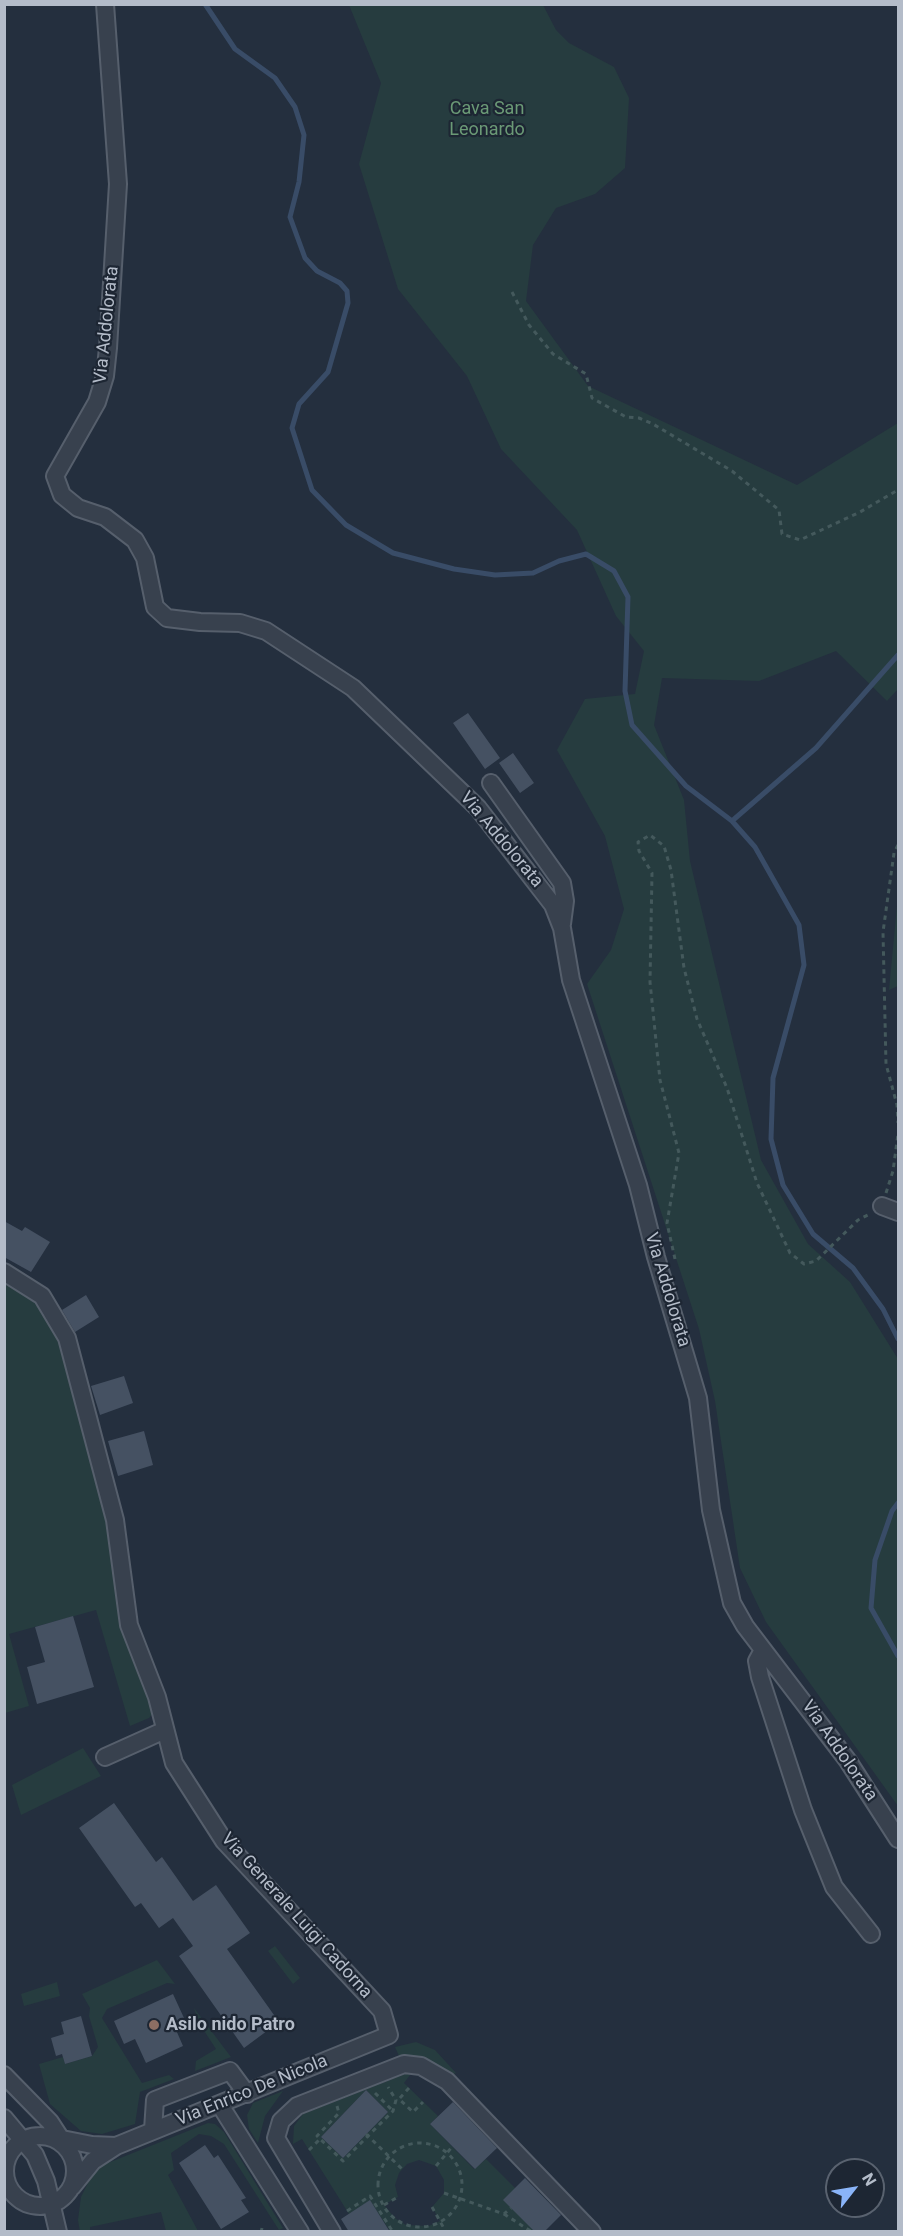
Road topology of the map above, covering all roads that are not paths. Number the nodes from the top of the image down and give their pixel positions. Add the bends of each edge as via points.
1 (105, 4) edge
2 (491, 783) dead end
3 (561, 928) junction
4 (882, 1206) road end
5 (898, 1212) edge
6 (4, 1272) edge
7 (763, 1650) junction
8 (165, 1730) junction
9 (105, 1757) dead end
10 (898, 1839) edge
11 (871, 1934) dead end
12 (389, 2035) joint
13 (4, 2075) edge
14 (247, 2094) junction
15 (220, 2105) junction
16 (4, 2118) edge
17 (153, 2130) junction
18 (24, 2139) junction
19 (60, 2141) junction
20 (116, 2146) junction
21 (6, 2160) edge
22 (304, 2186) junction
23 (72, 2187) junction
24 (8, 2189) edge
25 (280, 2200) junction
26 (52, 2205) junction
27 (58, 2232) edge
28 (300, 2232) edge
29 (332, 2232) edge
30 (592, 2232) edge

1 - 3 street, Via Addolorata via 118,184 108,348 98,402 55,476 62,495 78,508 105,516 135,540 145,558 155,607 167,618 240,623 266,631 353,688 478,808 553,904
2 - 3 street via 562,883 565,901
3 - 7 street, Via Addolorata via 571,980 638,1185 698,1398 711,1510 724,1575 732,1603
4 - 5 street
6 - 8 street, Via Generale Luigi Cadorna via 42,1296 68,1338 115,1520 129,1625 158,1697
7 - 10 street, Via Addolorata via 848,1761
7 - 11 street via 757,1661 760,1677 803,1810 834,1887
8 - 9 street
8 - 12 street, Via Generale Luigi Cadorna via 174,1763 224,1841 382,2011
12 - 14 street, Via Enrico De Nicola
13 - 19 street via 50,2122
14 - 15 street, Via Enrico De Nicola
14 - 17 street via 230,2071 155,2100
15 - 17 street, Via Enrico De Nicola
15 - 25 street
16 - 18 street
17 - 20 street, Via Enrico De Nicola
18 - 19 street via 44,2136
18 - 21 street
18 - 26 street via 35,2155
19 - 20 street
19 - 23 street via 75,2165
20 - 23 street, Via Enrico De Nicola via 93,2161
21 - 24 street
22 - 25 street
22 - 29 street
22 - 30 street via 276,2138 281,2121 297,2106 404,2064 421,2066 447,2081
23 - 26 street, Via Enrico De Nicola
24 - 26 street via 34,2206
25 - 28 street
26 - 27 street

